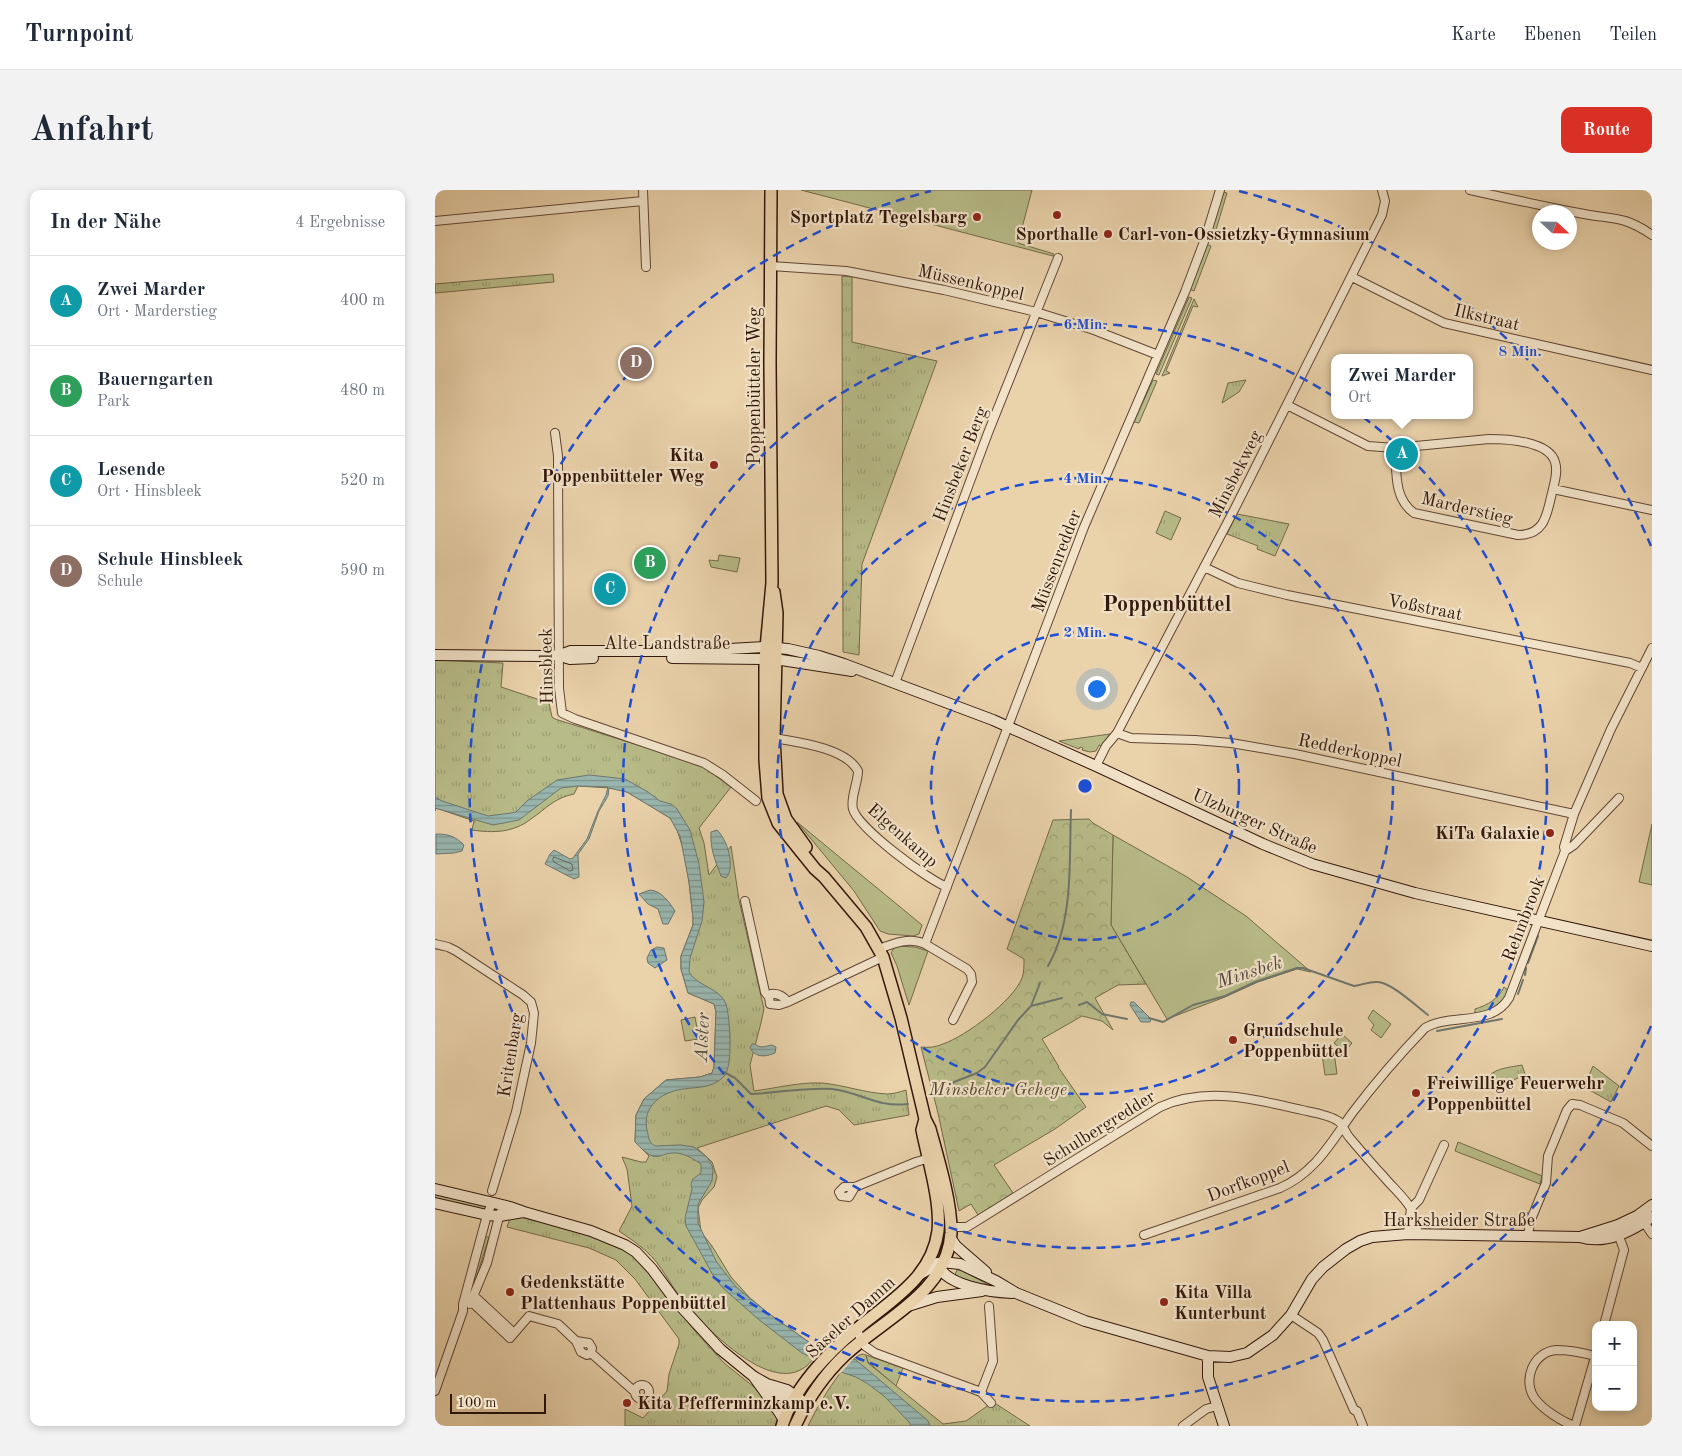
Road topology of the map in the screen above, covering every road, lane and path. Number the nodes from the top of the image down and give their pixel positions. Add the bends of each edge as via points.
1 (643, 190) edge
2 (771, 190) edge
3 (1220, 190) edge
4 (1382, 190) edge
5 (1470, 190) edge
6 (643, 201) junction
7 (435, 221) edge
8 (1652, 235) edge
9 (1057, 258) dead end
10 (771, 266) junction
11 (646, 267) dead end
12 (1352, 277) junction
13 (1036, 312) junction
14 (1158, 355) junction
15 (1652, 370) edge
16 (1287, 405) junction
17 (555, 433) dead end
18 (1395, 448) junction
19 (1553, 489) junction
20 (1652, 510) edge
21 (1204, 567) junction
22 (771, 647) junction
23 (1652, 648) edge
24 (435, 655) edge
25 (559, 655) junction
26 (770, 659) junction
27 (1642, 668) junction
28 (863, 672) junction
29 (895, 683) junction
30 (1008, 727) junction
31 (1117, 733) junction
32 (774, 738) junction
33 (1096, 766) junction
34 (1619, 798) dead end
35 (756, 801) dead end
36 (1574, 814) junction
37 (1565, 851) junction
38 (824, 877) junction
39 (947, 887) junction
40 (745, 901) dead end
41 (1538, 920) junction
42 (435, 944) edge
43 (925, 944) junction
44 (1652, 946) edge
45 (881, 953) junction
46 (953, 1020) dead end
47 (1343, 1127) junction
48 (1444, 1145) dead end
49 (1652, 1146) edge
50 (932, 1157) junction
51 (855, 1187) dead end
52 (435, 1189) edge
53 (492, 1191) dead end
54 (435, 1202) edge
55 (496, 1204) junction
56 (1652, 1205) edge
57 (1411, 1208) junction
58 (524, 1212) junction
59 (487, 1215) junction
60 (499, 1216) junction
61 (1645, 1218) edge
62 (1617, 1231) junction
63 (951, 1232) junction
64 (1413, 1234) junction
65 (1652, 1234) edge
66 (1144, 1235) dead end
67 (1528, 1236) junction
68 (934, 1248) junction
69 (939, 1265) junction
70 (920, 1274) junction
71 (996, 1281) junction
72 (911, 1285) joint
73 (985, 1290) junction
74 (1016, 1293) junction
75 (471, 1297) junction
76 (989, 1306) dead end
77 (906, 1307) junction
78 (1291, 1315) junction
79 (1605, 1321) edge
80 (856, 1329) junction
81 (861, 1341) junction
82 (841, 1352) junction
83 (1592, 1355) edge
84 (1208, 1356) junction
85 (1592, 1365) edge
86 (753, 1376) junction
87 (435, 1391) edge
88 (635, 1392) dead end
89 (981, 1392) junction
90 (794, 1399) junction
91 (991, 1403) dead end
92 (805, 1406) junction
93 (1217, 1406) junction
94 (783, 1423) edge
95 (795, 1426) edge
96 (1183, 1426) edge
97 (1224, 1426) edge
98 (1363, 1426) edge
99 (1574, 1426) edge

1 - 6 street
2 - 10 main road, Poppenbütteler Weg
3 - 14 street, Müssenredder via 1194,269
4 - 12 street, Minsbekweg via 1385,201 1382,215
5 - 8 street via 1621,219
6 - 7 street
6 - 11 street
9 - 13 street, Hinsbeker Berg
10 - 13 street, Müssenkoppel via 846,271
10 - 22 main road, Poppenbütteler Weg via 771,583 776,603
12 - 15 street, Ilkstraat via 1444,323
12 - 16 street, Minsbekweg
13 - 14 street, Müssenkoppel
13 - 29 street, Hinsbeker Berg
14 - 30 street, Müssenredder via 1084,527
16 - 18 street via 1369,446
16 - 21 street, Minsbekweg
17 - 25 street, Hinsbleek via 558,456
18 - 19 street via 1489,439 1533,444 1547,450 1555,460 1557,471
18 - 19 street, Marderstieg via 1399,496 1414,513 1527,535 1537,530 1545,520
19 - 20 street
21 - 27 street, Voßstraat via 1238,583 1287,595 1621,661
21 - 31 street, Minsbekweg
22 - 25 main road, Alte Landstraße via 571,651
22 - 26 main road, Poppenbütteler Weg
22 - 28 main road, Ulzburger Straße via 825,658
23 - 27 street, Rehmbrook
24 - 25 main road, Alte Landstraße
25 - 26 main road, Alte Landstraße via 571,659
25 - 35 street, Hinsbleek via 559,702 564,714 704,764
26 - 28 main road, Ulzburger Straße
26 - 32 main road, Poppenbütteler Weg
26 - 38 main road, Poppenbütteler Weg via 765,760 768,798 778,824
27 - 36 street, Rehmbrook
28 - 29 main road, Ulzburger Straße
29 - 30 main road, Ulzburger Straße
30 - 33 main road, Ulzburger Straße
30 - 39 street, Müssenredder
31 - 33 street, Minsbekweg
31 - 36 street, Redderkoppel via 1131,738 1237,744 1295,754
32 - 38 main road, Poppenbütteler Weg via 777,794 781,807
32 - 39 street, Elgenkamp via 816,747 851,762 858,772 854,813 868,830 900,856
33 - 41 main road, Ulzburger Straße via 1312,864 1415,894
34 - 37 street
36 - 37 street, Rehmbrook
37 - 41 street, Rehmbrook
38 - 45 main road, Poppenbütteler Weg via 866,927
39 - 43 street, Müssenredder
40 - 45 street via 765,992 769,997 775,993 788,1002
41 - 44 main road, Ulzburger Straße
41 - 47 street, Rehmbrook via 1505,1006 1487,1015 1425,1028 1381,1076
42 - 53 street, Kritenbarg via 456,951 523,995 531,1002 534,1013 529,1053
43 - 45 street via 918,941 892,944
43 - 46 street via 971,974 972,982
45 - 50 main road, Poppenbütteler Weg via 901,1018 925,1119 922,1130
47 - 57 street, Schulbergredder
47 - 63 street, Schulbergredder via 1338,1121 1320,1114 1252,1098 1216,1096 1176,1100 1159,1107 967,1227
47 - 66 street, Dorfkoppel via 1307,1172 1289,1184
48 - 57 street via 1419,1200
49 - 67 street via 1623,1123 1572,1104 1548,1156 1546,1183 1530,1222
50 - 51 street
50 - 63 main road, Poppenbütteler Weg via 949,1207
50 - 68 main road, Poppenbütteler Weg via 938,1214
52 - 55 main road
54 - 59 main road
55 - 58 main road
55 - 59 street
55 - 60 street
56 - 61 main road, Harksheider Straße
57 - 64 street, Schulbergredder via 1417,1222
58 - 60 main road
58 - 86 main road via 591,1231 631,1248 709,1338
59 - 60 main road
59 - 75 street
60 - 75 street via 487,1263
61 - 62 main road, Harksheider Straße
61 - 65 street
62 - 67 main road, Harksheider Straße via 1588,1240
62 - 79 street via 1624,1250
63 - 69 main road, Poppenbütteler Weg via 947,1251
63 - 71 main road via 957,1246
64 - 67 main road, Harksheider Straße
64 - 78 main road, Harksheider Straße via 1372,1237 1346,1249 1313,1280
68 - 69 main road, Poppenbütteler Weg
68 - 70 main road, Poppenbütteler Weg
69 - 70 main road, Poppenbütteler Weg
69 - 71 main road via 960,1264
69 - 73 main road via 948,1277
69 - 77 main road, Poppenbütteler Weg via 933,1281
70 - 72 main road, Poppenbütteler Weg
71 - 74 main road
72 - 80 main road, Saseler Damm
73 - 74 main road
73 - 77 main road via 937,1297
74 - 84 main road via 1085,1321
75 - 87 street
75 - 88 street via 512,1336 529,1316 555,1323 576,1341 583,1354 591,1353
76 - 89 street via 993,1361
77 - 81 main road, Saseler Damm
78 - 84 main road, Harksheider Straße via 1255,1349 1230,1357
78 - 98 street via 1323,1340
80 - 81 street
80 - 82 main road, Saseler Damm
81 - 82 main road, Saseler Damm
81 - 89 street via 875,1353
82 - 90 main road, Saseler Damm via 812,1374
82 - 92 main road, Saseler Damm
83 - 99 street via 1555,1350 1541,1357 1529,1377 1536,1400
84 - 93 main road via 1208,1376
85 - 99 street
86 - 90 main road via 775,1385
86 - 94 main road via 779,1412
89 - 91 street
90 - 92 main road
90 - 94 main road, Saseler Damm
92 - 95 main road, Saseler Damm
93 - 96 street via 1206,1409
93 - 97 main road

